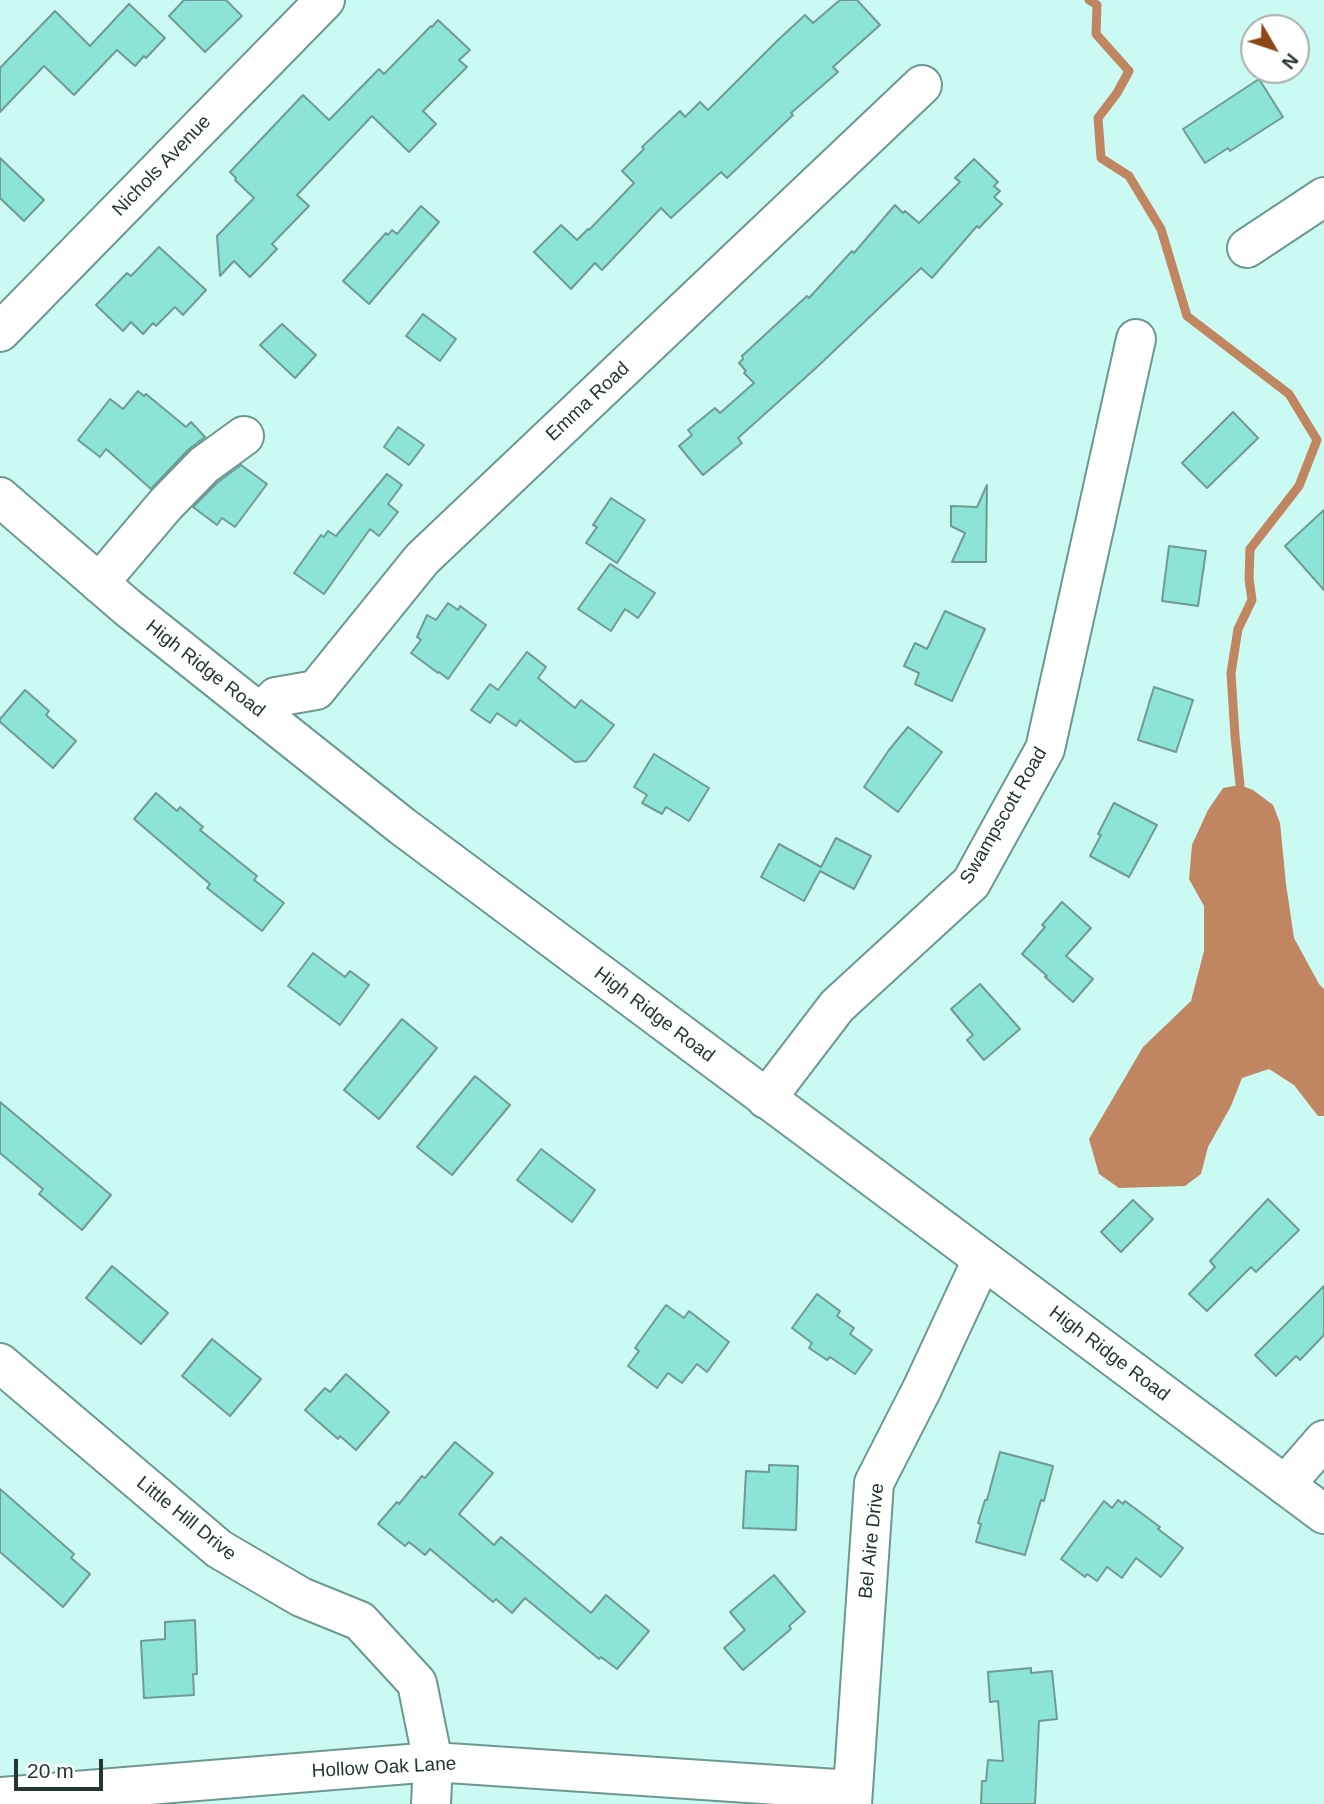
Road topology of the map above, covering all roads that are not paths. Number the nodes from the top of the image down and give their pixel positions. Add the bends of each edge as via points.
1 (325, 0) edge
2 (922, 85) dead end
3 (1324, 197) edge
4 (1247, 248) dead end
5 (0, 332) edge
6 (1136, 339) dead end
7 (244, 436) dead end
8 (0, 497) edge
9 (99, 583) junction
10 (260, 713) junction
11 (766, 1099) junction
12 (982, 1260) junction
13 (0, 1363) edge
14 (1324, 1440) edge
15 (1285, 1485) junction
16 (1324, 1514) edge
17 (432, 1762) junction
18 (0, 1797) edge
19 (852, 1797) edge
20 (430, 1804) edge

1 - 5 street, Nichols Avenue
2 - 10 street, Emma Road via 422,559 316,690 276,697
3 - 4 street
6 - 11 street, Swampscott Road via 1045,749 971,883 837,1006
7 - 9 street via 204,465
8 - 9 street, High Ridge Road
9 - 10 street, High Ridge Road
10 - 11 street, High Ridge Road via 402,826
11 - 12 street, High Ridge Road
12 - 15 street, High Ridge Road
12 - 19 street, Bel Aire Drive via 874,1483
13 - 17 street, Little Hill Drive via 219,1549 301,1597 360,1620 417,1683
14 - 15 street
15 - 16 street, High Ridge Road
17 - 18 street, Hollow Oak Lane
17 - 19 street, Hollow Oak Lane
17 - 20 street, Little Hill Drive

